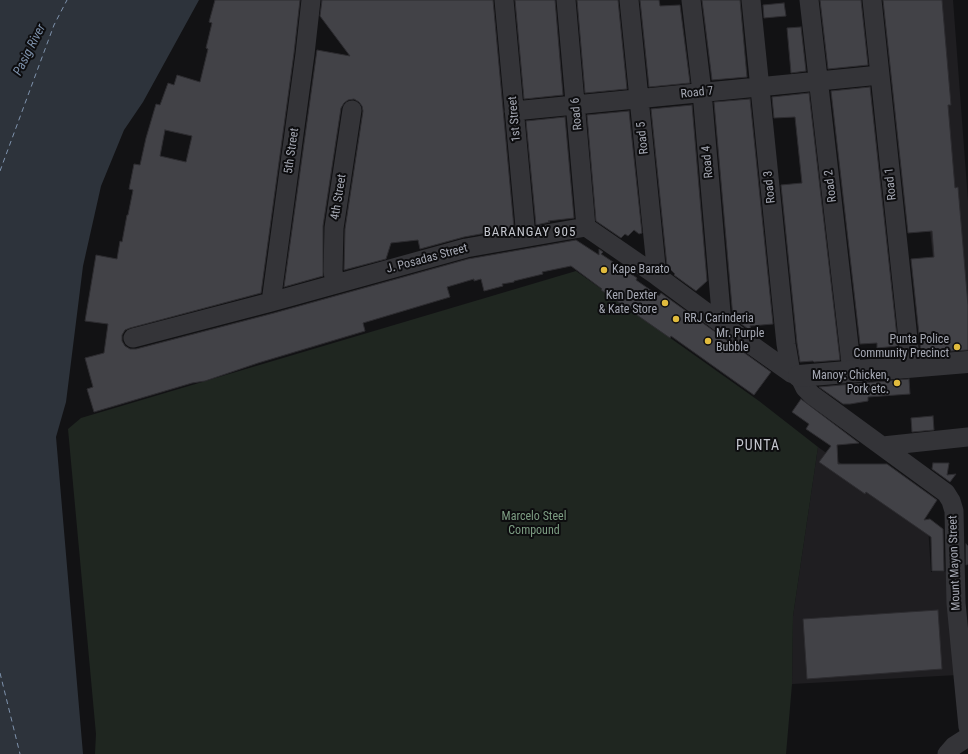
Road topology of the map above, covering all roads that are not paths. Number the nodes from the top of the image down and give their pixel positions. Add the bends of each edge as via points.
1 (311, 0) edge
2 (504, 0) edge
3 (566, 0) edge
4 (628, 0) edge
5 (691, 0) edge
6 (751, 0) edge
7 (809, 0) edge
8 (872, 0) edge
9 (880, 75) junction
10 (819, 81) junction
11 (759, 87) junction
12 (702, 92) junction
13 (639, 98) junction
14 (576, 104) junction
15 (352, 110) dead end
16 (514, 111) junction
17 (586, 228) junction
18 (526, 237) junction
19 (657, 276) junction
20 (335, 284) junction
21 (271, 302) junction
22 (722, 324) junction
23 (133, 338) dead end
24 (968, 362) edge
25 (911, 367) junction
26 (852, 372) junction
27 (795, 374) junction
28 (968, 438) edge
29 (883, 446) junction
30 (961, 510) edge
31 (962, 603) edge
32 (968, 727) edge
33 (968, 738) edge
34 (947, 754) edge

1 - 21 street, 5th Street
2 - 16 street, 1st Street
3 - 14 street, Road 6
4 - 13 street, Road 5
5 - 12 street, Road 4
6 - 11 street, Road 3
7 - 10 street, Road 2
8 - 9 street, Road 1
9 - 10 street, Road 7
9 - 25 street, Road 1
10 - 11 street, Road 7
10 - 26 street, Road 2
11 - 12 street, Road 7
11 - 27 street, Road 3 via 786,344
12 - 13 street, Road 7
12 - 22 street, Road 4
13 - 14 street, Road 7
13 - 19 street, Road 5
14 - 16 street, Road 7
14 - 17 street, Road 6
15 - 20 street, 4th Street via 334,228
16 - 18 street, 1st Street
17 - 18 street, J. Posadas Street
17 - 19 street
18 - 20 street, J. Posadas Street via 466,248
19 - 22 street
20 - 21 street, J. Posadas Street
21 - 23 street, J. Posadas Street
22 - 27 street
24 - 25 street
25 - 26 street
26 - 27 street
27 - 29 street, Mount Mayon Street via 812,395
28 - 29 street
29 - 30 street, Mount Mayon Street via 946,493
30 - 31 street, Mount Mayon Street
31 - 32 street, Mount Mayon Street
33 - 34 street via 954,746

